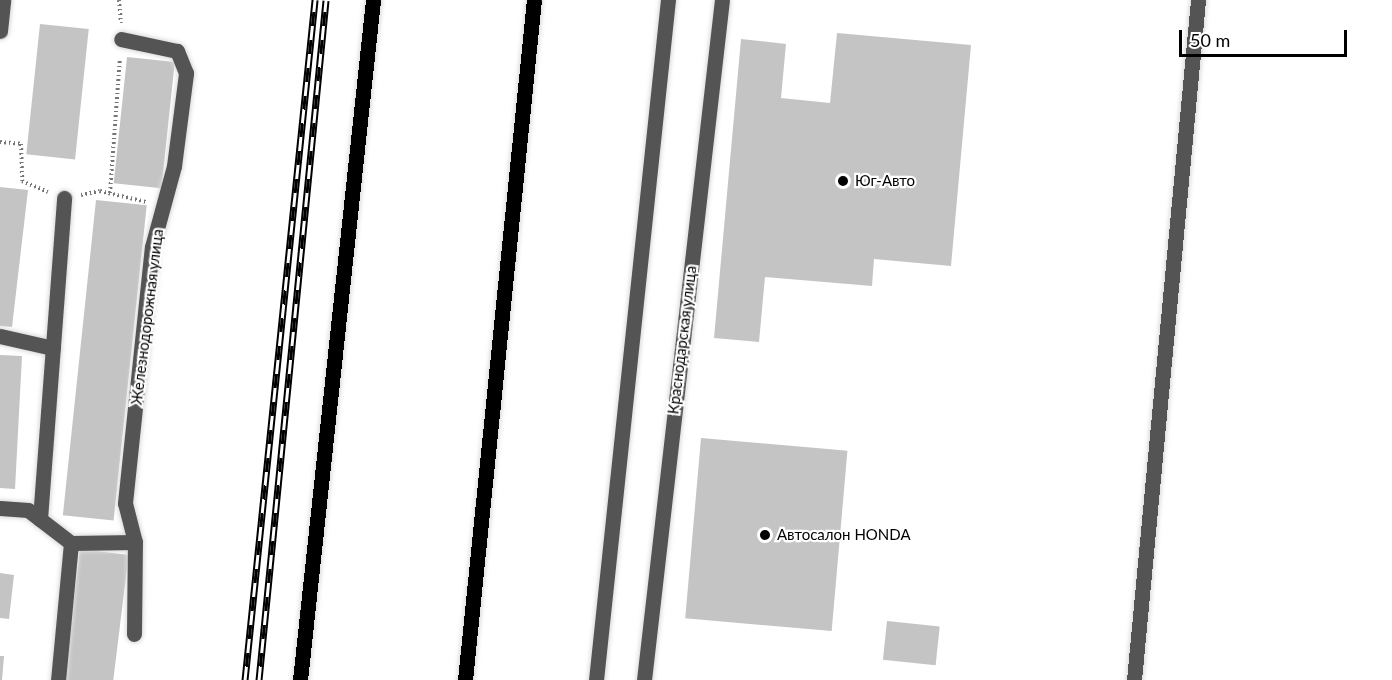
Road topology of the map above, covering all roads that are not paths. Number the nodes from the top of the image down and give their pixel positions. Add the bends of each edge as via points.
1 (3, 0) edge
2 (373, 0) edge
3 (534, 0) edge
4 (669, 0) edge
5 (722, 0) edge
6 (1212, 0) edge
7 (1197, 6) edge
8 (0, 31) edge
9 (122, 39) road end
10 (64, 198) dead end
11 (0, 336) edge
12 (53, 348) junction
13 (0, 508) edge
14 (40, 519) junction
15 (135, 542) junction
16 (71, 543) junction
17 (134, 634) dead end
18 (58, 680) edge
19 (300, 680) edge
20 (465, 680) edge
21 (596, 680) edge
22 (644, 680) edge
23 (1134, 680) edge

1 - 8 street
2 - 19 main road
3 - 20 main road
4 - 21 street
5 - 22 street, Краснодарская улица
6 - 7 street
7 - 23 street
9 - 15 street, Железнодорожная улица via 177,51 186,72 174,166 152,247 125,503
10 - 12 street
11 - 12 street
12 - 14 street
13 - 14 street via 28,510
14 - 16 street
15 - 16 street
15 - 17 street
16 - 18 street

